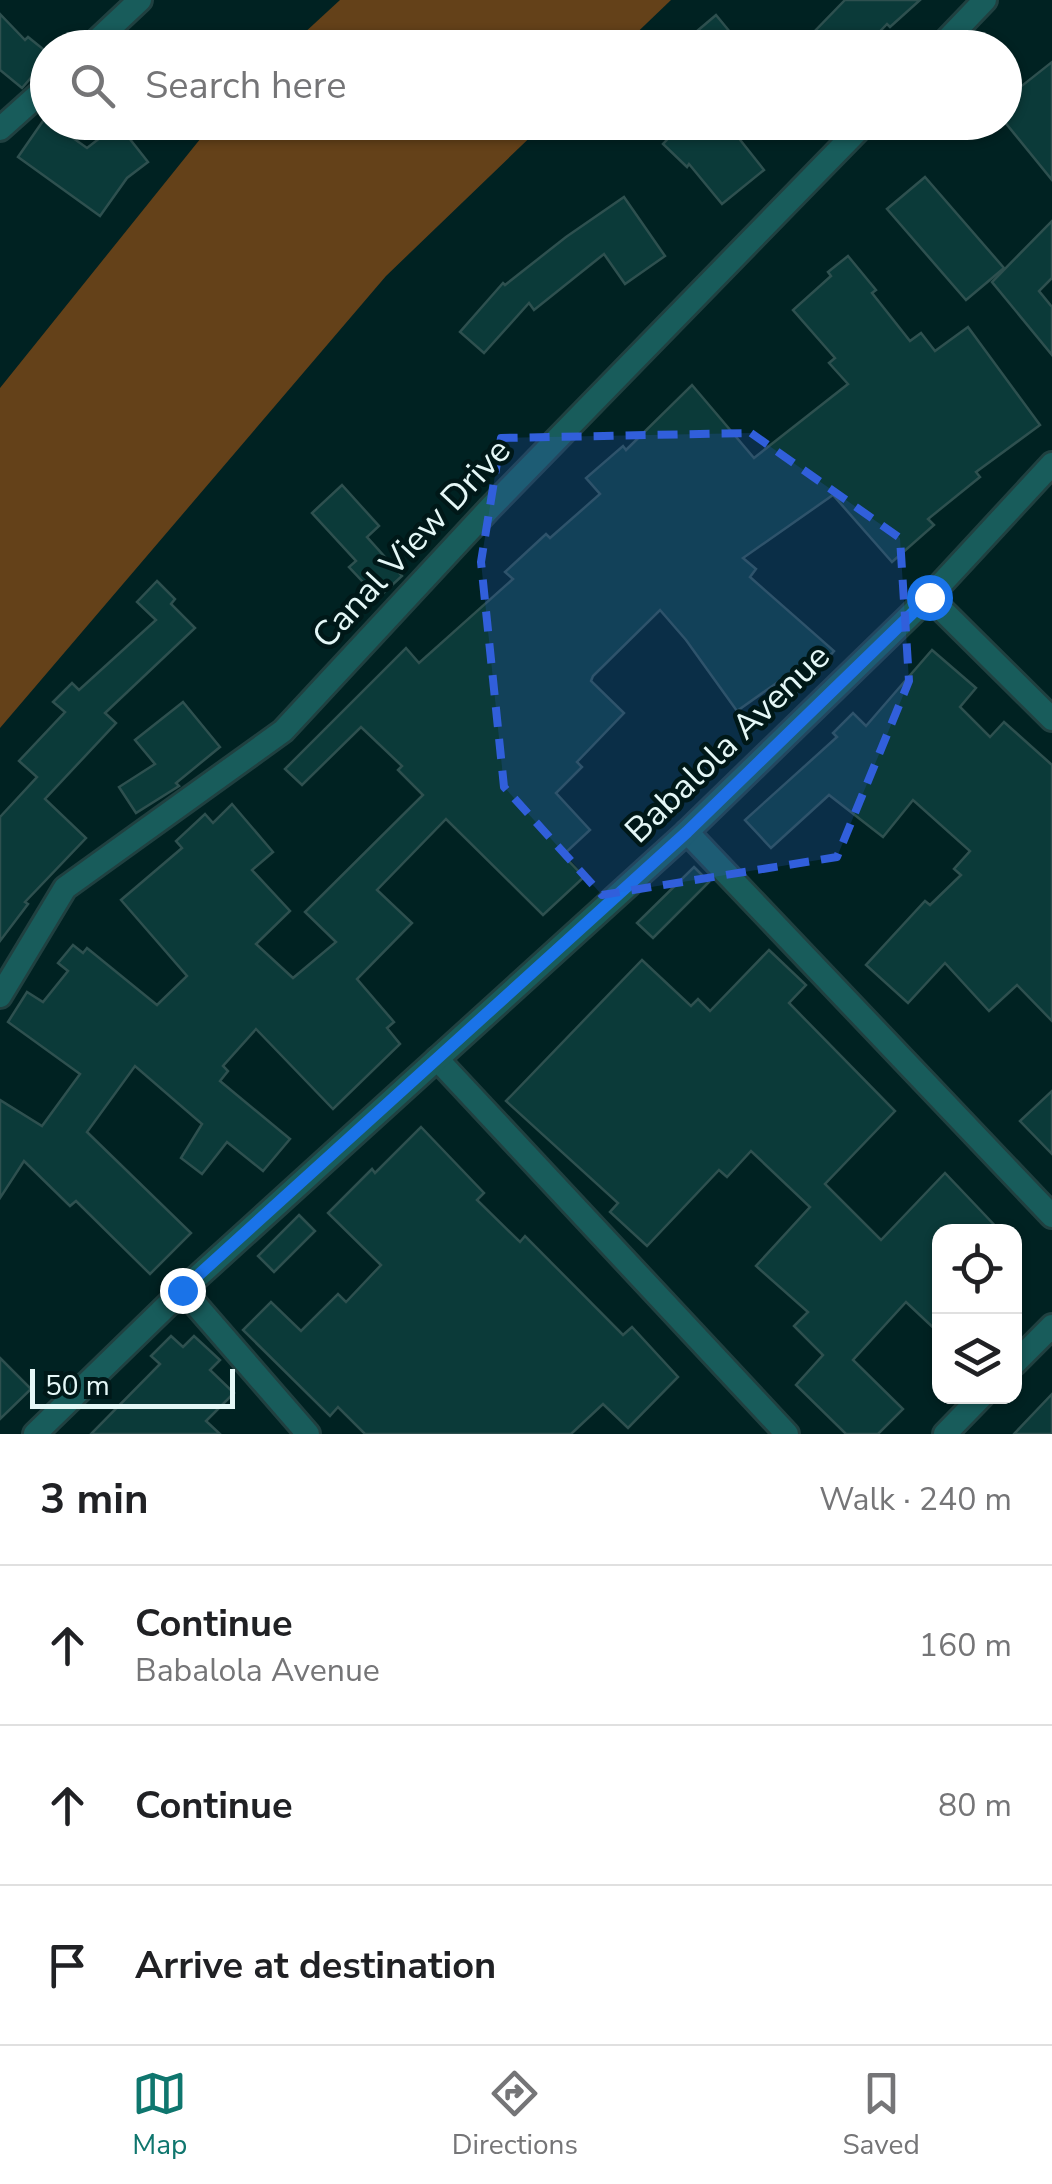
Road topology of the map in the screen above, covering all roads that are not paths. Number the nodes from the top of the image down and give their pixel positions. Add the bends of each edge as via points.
1 (140, 0) edge
2 (985, 0) edge
3 (108, 30) edge
4 (956, 30) edge
5 (30, 102) edge
6 (0, 128) edge
7 (848, 140) edge
8 (1052, 464) edge
9 (929, 597) junction
10 (1052, 719) edge
11 (687, 832) junction
12 (0, 996) edge
13 (437, 1059) junction
14 (1052, 1216) edge
15 (182, 1290) junction
16 (1052, 1326) edge
17 (1022, 1356) edge
18 (974, 1404) edge
19 (35, 1434) edge
20 (308, 1434) edge
21 (787, 1434) edge
22 (945, 1434) edge

1 - 3 street
2 - 4 street
5 - 6 street
7 - 12 street, Canal View Drive via 283,731 65,888
8 - 9 street, Babalola Avenue
9 - 10 street
9 - 11 street, Babalola Avenue
11 - 13 street, Babalola Avenue
11 - 14 street
13 - 15 street, Babalola Avenue
13 - 21 street
15 - 19 street, Babalola Avenue
15 - 20 street
16 - 17 street
18 - 22 street

